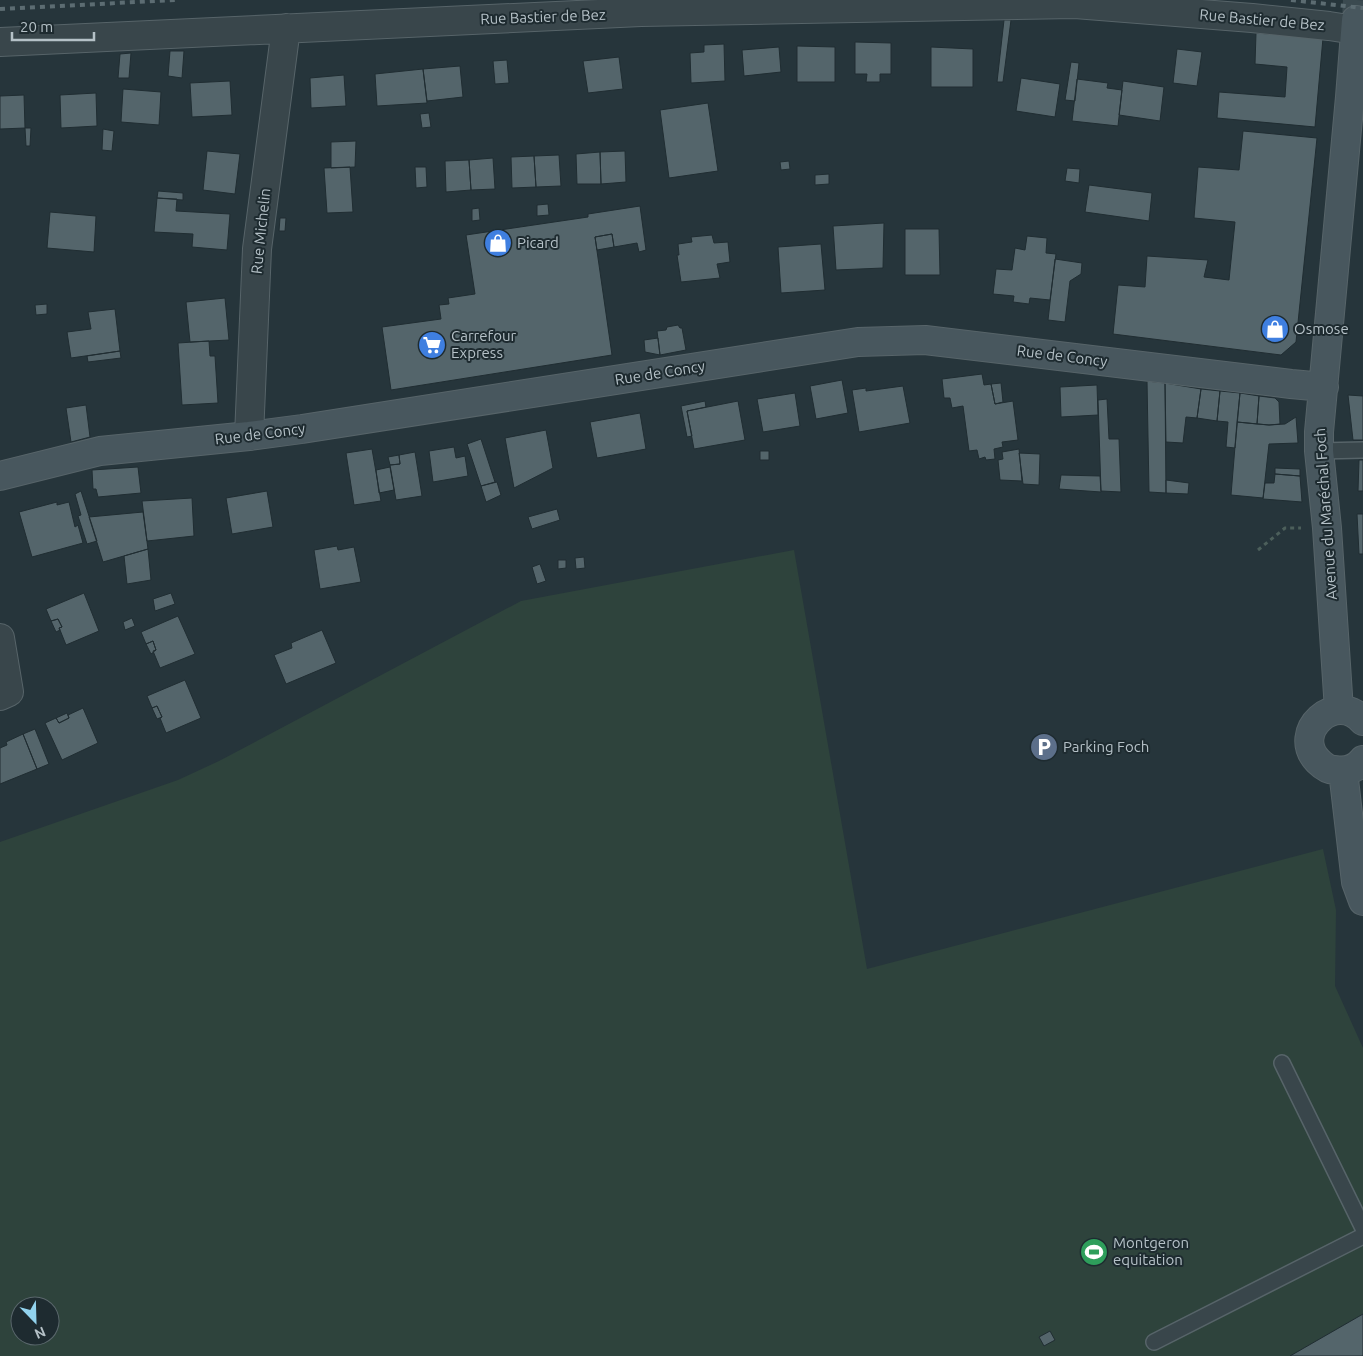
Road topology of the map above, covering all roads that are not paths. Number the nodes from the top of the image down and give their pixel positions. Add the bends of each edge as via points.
1 (1355, 25) joint
2 (286, 28) junction
3 (0, 42) edge
4 (1357, 98) edge
5 (1324, 387) junction
6 (249, 436) junction
7 (1363, 450) edge
8 (1319, 451) junction
9 (0, 476) edge
10 (0, 638) edge
11 (0, 696) edge
12 (1339, 710) junction
13 (1363, 721) edge
14 (1353, 766) edge
15 (1363, 902) edge
16 (1282, 1063) dead end
17 (1363, 1228) edge
18 (1363, 1236) edge
19 (1154, 1342) dead end

1 - 2 street, Rue Bastier de Bez via 1329,26 1075,4 641,12
1 - 4 street, Avenue du Maréchal Foch
2 - 3 street, Rue Bastier de Bez
2 - 6 street, Rue Michelin via 257,249
4 - 5 street, Avenue du Maréchal Foch
5 - 6 street, Rue de Concy via 925,340 858,342
5 - 8 street, Avenue du Maréchal Foch
6 - 9 street, Rue de Concy via 100,451
7 - 8 lane
8 - 12 street, Avenue du Maréchal Foch
10 - 11 street via 9,692
12 - 13 street via 1350,712
12 - 14 street via 1319,718 1313,727 1310,748 1322,766 1332,770
14 - 15 street via 1356,882
16 - 17 lane
18 - 19 lane

